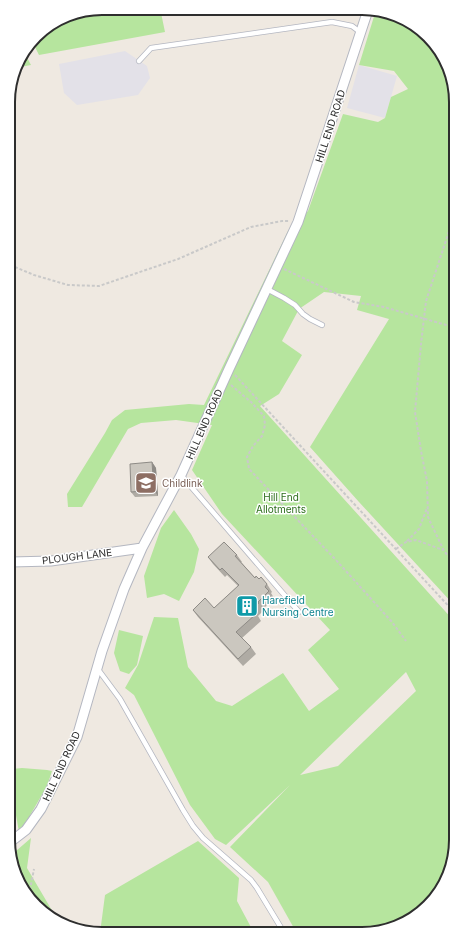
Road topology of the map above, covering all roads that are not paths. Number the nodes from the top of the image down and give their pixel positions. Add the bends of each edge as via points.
1 (366, 15) edge
2 (360, 32) junction
3 (139, 61) dead end
4 (267, 289) junction
5 (322, 325) dead end
6 (181, 475) junction
7 (142, 548) junction
8 (15, 562) edge
9 (299, 612) dead end
10 (97, 668) junction
11 (15, 838) edge
12 (281, 927) edge

1 - 2 street, HILL END ROAD
2 - 3 lane via 352,26 332,22 151,48
2 - 4 street, HILL END ROAD via 298,222
4 - 5 lane
4 - 6 street, HILL END ROAD
6 - 7 street, HILL END ROAD
6 - 9 lane
7 - 8 street, PLOUGH LANE via 51,561
7 - 10 street, HILL END ROAD via 124,589
10 - 11 street, HILL END ROAD via 76,737 42,809 26,830
10 - 12 lane via 120,698 193,826 254,884

